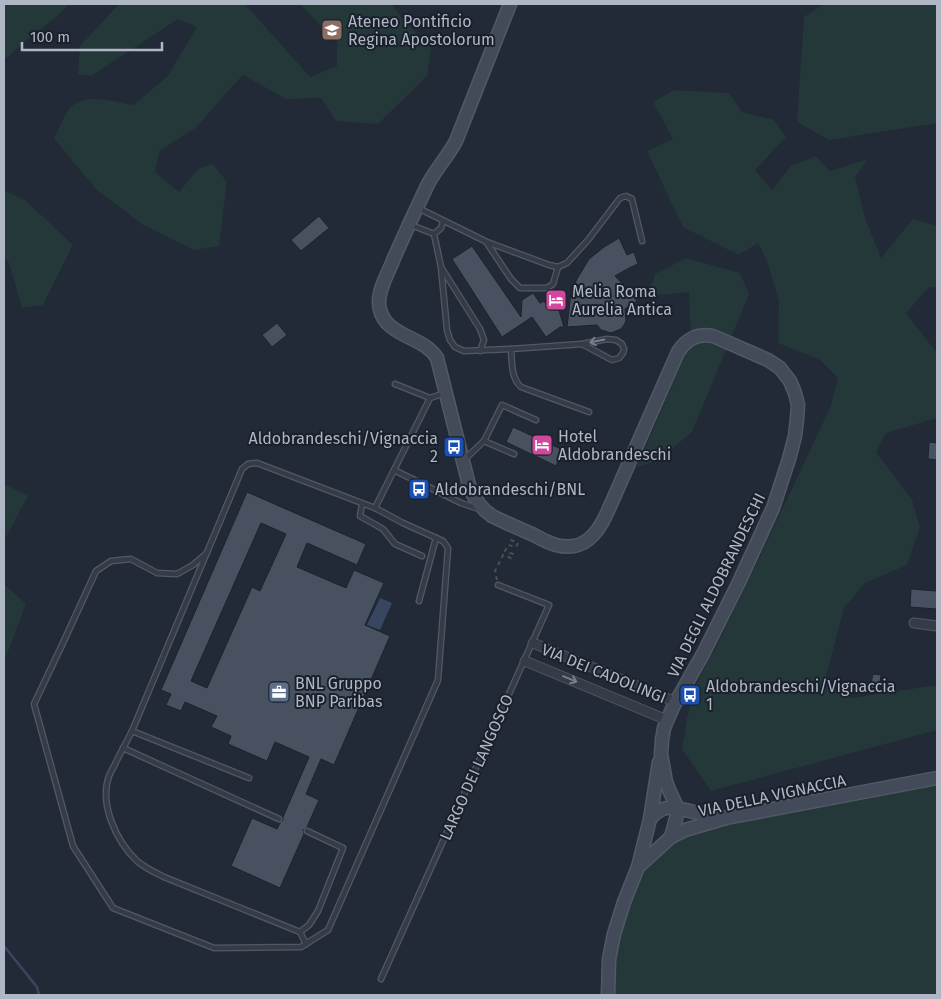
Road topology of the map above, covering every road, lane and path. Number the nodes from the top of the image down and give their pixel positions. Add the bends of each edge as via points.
1 (510, 4) edge
2 (417, 208) junction
3 (443, 221) junction
4 (409, 225) junction
5 (434, 234) junction
6 (642, 241) dead end
7 (487, 242) junction
8 (558, 266) junction
9 (441, 267) junction
10 (582, 344) junction
11 (511, 349) junction
12 (480, 351) junction
13 (395, 384) dead end
14 (446, 393) junction
15 (430, 398) junction
16 (590, 412) dead end
17 (536, 420) dead end
18 (484, 441) junction
19 (514, 454) dead end
20 (463, 461) junction
21 (394, 470) junction
22 (469, 484) junction
23 (441, 493) junction
24 (362, 504) junction
25 (375, 508) junction
26 (485, 511) junction
27 (516, 527) junction
28 (436, 538) junction
29 (207, 553) junction
30 (422, 556) dead end
31 (495, 572) dead end
32 (498, 585) dead end
33 (419, 601) dead end
34 (914, 623) dead end
35 (937, 626) edge
36 (532, 643) junction
37 (525, 660) junction
38 (676, 702) junction
39 (667, 720) junction
40 (132, 731) junction
41 (123, 748) junction
42 (660, 754) junction
43 (249, 778) dead end
44 (937, 778) edge
45 (677, 807) junction
46 (726, 818) junction
47 (280, 819) dead end
48 (650, 819) junction
49 (307, 831) dead end
50 (671, 837) junction
51 (638, 867) junction
52 (300, 932) junction
53 (306, 944) junction
54 (380, 979) dead end
55 (608, 995) edge

1 - 2 street, VIA DEGLI ALDOBRANDESCHI via 456,141 431,177
2 - 3 lane
2 - 4 street, VIA DEGLI ALDOBRANDESCHI
3 - 5 lane
3 - 7 lane
4 - 5 lane
4 - 14 street, VIA DEGLI ALDOBRANDESCHI via 381,290 380,310 390,326 434,353
5 - 9 lane
6 - 8 lane via 632,199 624,196 567,264
7 - 8 lane
7 - 8 lane via 520,288 547,288 553,284
9 - 12 lane via 480,329 484,340
9 - 12 lane via 450,340 464,351
10 -> 10 lane via 612,360 623,353 622,344 616,340
10 - 11 lane
11 - 12 lane
11 - 16 lane via 513,370 521,387
13 - 15 lane
14 - 15 lane
14 - 20 street, VIA DEGLI ALDOBRANDESCHI
15 - 21 lane
17 - 18 lane via 502,405
18 - 19 lane
18 - 20 lane
20 - 22 street, VIA DEGLI ALDOBRANDESCHI
21 - 23 lane
21 - 25 lane
22 - 23 lane via 456,492
22 - 26 street, VIA DEGLI ALDOBRANDESCHI via 476,501
23 - 26 lane
24 - 25 lane
24 - 29 lane via 257,463 248,464 242,469
24 - 30 lane via 360,516 383,529 394,544
25 - 28 lane
26 - 27 street, VIA DEGLI ALDOBRANDESCHI
27 - 31 path via 511,540 518,543 516,547 508,545 505,551 512,554 511,558 502,555
27 - 38 street, VIA DEGLI ALDOBRANDESCHI via 552,544 564,546 582,543 597,532 678,352 690,339 700,335 716,337 774,363 783,372 795,394 798,413 781,485 739,582
28 - 33 lane
28 - 53 lane via 448,548 438,680 328,930
29 - 40 lane
29 - 53 lane via 176,574 157,573 131,558 111,560 96,571 34,704 73,846 113,908 214,948 301,947
32 - 36 lane, LARGO DEI LANGOSCO via 549,606
34 - 35 street
36 - 37 lane, LARGO DEI LANGOSCO
36 - 38 street, VIA DEI CADOLINGI
37 -> 39 street, VIA DEI CADOLINGI
37 - 54 lane, LARGO DEI LANGOSCO
38 - 39 street, VIA DEGLI ALDOBRANDESCHI
39 - 42 street, VIA DEGLI ALDOBRANDESCHI
40 - 41 lane
40 - 43 lane
41 - 47 lane
41 - 52 lane via 109,776 106,799 118,835 132,855 164,877
42 - 45 street, VIA DEGLI ALDOBRANDESCHI via 666,782
42 - 48 street
44 - 46 street, VIA DELLA VIGNACCIA
45 - 46 street
45 - 48 street via 661,810
45 - 50 street
46 - 50 street, VIA DELLA VIGNACCIA
48 - 50 street via 658,831
48 - 51 street
49 - 52 lane via 343,848 318,911
50 - 51 street, VIA DELLA VIGNACCIA
51 - 55 street, VIA DELLA VIGNACCIA via 614,934 609,959
52 - 53 lane

